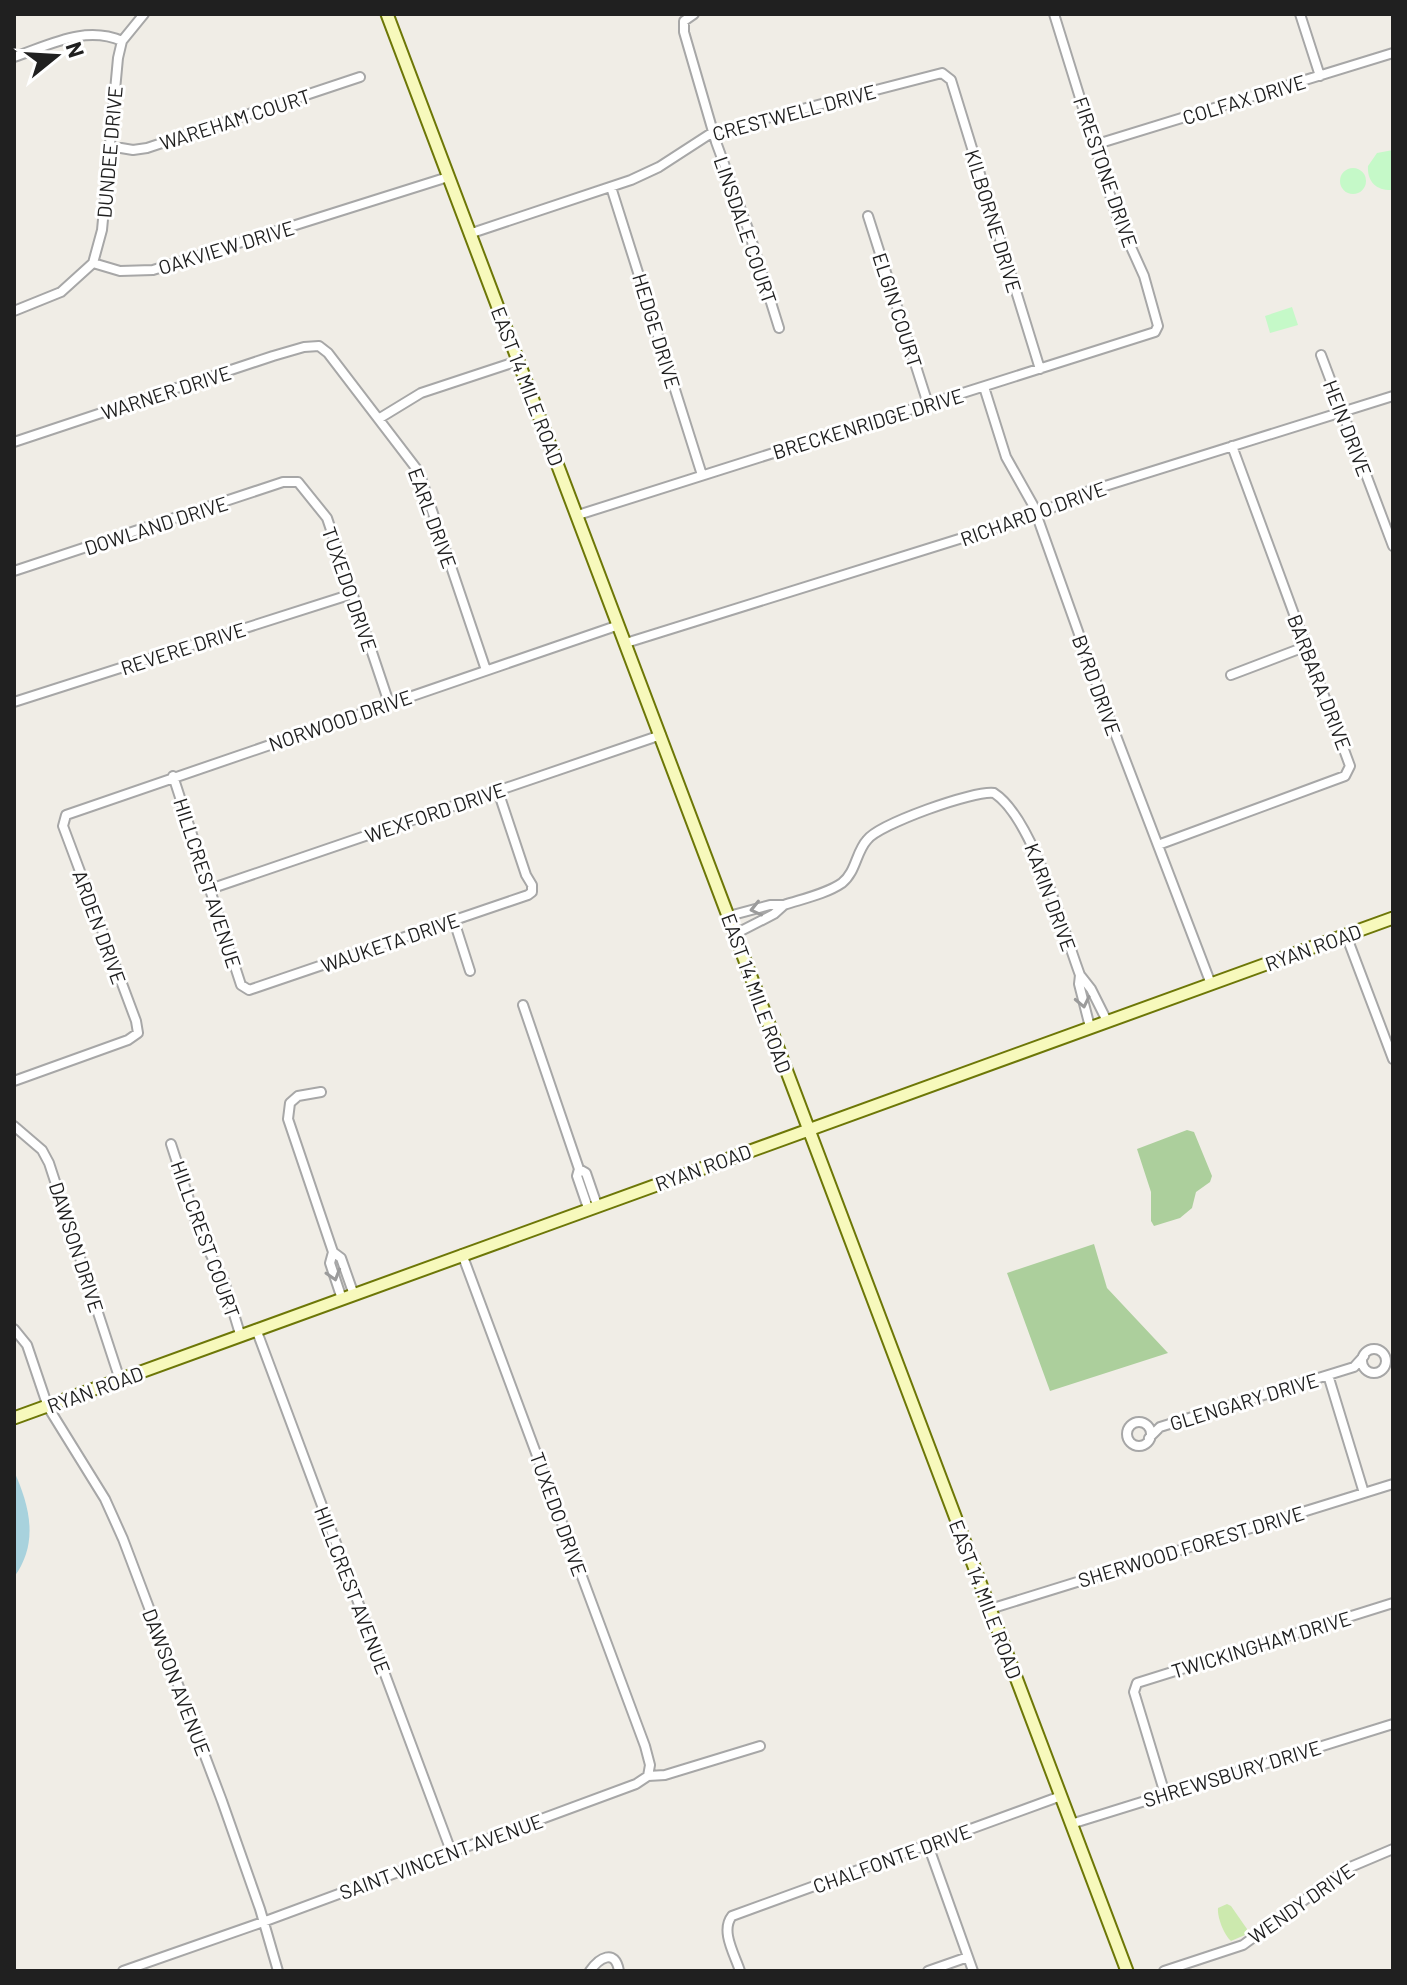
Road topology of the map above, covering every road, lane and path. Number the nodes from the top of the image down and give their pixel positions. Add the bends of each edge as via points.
1 (144, 14) edge
2 (387, 14) edge
3 (694, 14) edge
4 (1054, 14) edge
5 (1300, 14) edge
6 (122, 41) junction
7 (1393, 53) edge
8 (14, 57) edge
9 (946, 74) joint
10 (1320, 76) junction
11 (360, 77) dead end
12 (713, 132) junction
13 (1094, 145) junction
14 (109, 146) junction
15 (448, 177) junction
16 (611, 187) junction
17 (868, 216) dead end
18 (469, 234) junction
19 (93, 263) junction
20 (14, 311) edge
21 (779, 328) dead end
22 (1158, 329) joint
23 (319, 346) joint
24 (1321, 355) dead end
25 (518, 361) junction
26 (1040, 369) junction
27 (984, 387) junction
28 (1393, 396) edge
29 (928, 404) junction
30 (1342, 412) junction
31 (380, 418) junction
32 (14, 442) edge
33 (1232, 446) junction
34 (702, 475) junction
35 (298, 482) joint
36 (578, 515) junction
37 (1036, 515) junction
38 (1393, 546) edge
39 (14, 571) edge
40 (352, 594) junction
41 (619, 625) junction
42 (626, 643) junction
43 (1307, 646) junction
44 (486, 670) junction
45 (1231, 675) dead end
46 (14, 702) edge
47 (389, 703) junction
48 (661, 735) junction
49 (173, 776) junction
50 (498, 791) junction
51 (63, 820) joint
52 (1158, 845) junction
53 (210, 889) junction
54 (784, 905) junction
55 (729, 916) junction
56 (1393, 918) edge
57 (454, 921) junction
58 (735, 934) junction
59 (1346, 935) junction
60 (470, 971) dead end
61 (1080, 975) junction
62 (1211, 984) junction
63 (244, 989) joint
64 (523, 1005) dead end
65 (1107, 1021) junction
66 (1090, 1027) junction
67 (1393, 1059) edge
68 (14, 1081) edge
69 (321, 1092) dead end
70 (14, 1126) edge
71 (808, 1130) junction
72 (171, 1144) dead end
73 (593, 1207) junction
74 (333, 1252) junction
75 (462, 1254) junction
76 (354, 1295) junction
77 (342, 1299) junction
78 (14, 1329) edge
79 (256, 1329) junction
80 (240, 1334) junction
81 (1364, 1356) junction
82 (1354, 1367) junction
83 (1368, 1370) junction
84 (1328, 1375) junction
85 (120, 1380) junction
86 (48, 1407) junction
87 (14, 1418) edge
88 (1145, 1424) junction
89 (1160, 1427) junction
90 (1149, 1438) junction
91 (1393, 1484) edge
92 (1364, 1493) junction
93 (1393, 1603) edge
94 (990, 1609) junction
95 (1393, 1724) edge
96 (760, 1746) dead end
97 (648, 1776) junction
98 (1165, 1794) junction
99 (1061, 1796) junction
100 (1071, 1824) junction
101 (928, 1845) junction
102 (1393, 1849) edge
103 (451, 1851) junction
104 (263, 1922) junction
105 (968, 1957) junction
106 (123, 1971) edge
107 (278, 1971) edge
108 (590, 1971) edge
109 (619, 1971) edge
110 (740, 1971) edge
111 (928, 1971) edge
112 (973, 1971) edge
113 (1127, 1971) edge
114 (1164, 1971) edge

1 - 6 street
2 - 15 main road, EAST 14 MILE ROAD
3 - 12 street, LINSDALE COURT via 684,21 684,32
4 - 13 street, FIRESTONE DRIVE
5 - 10 street
6 - 8 street via 84,34
6 - 14 street, DUNDEE DRIVE
7 - 10 street, COLFAX DRIVE
9 - 12 street, CRESTWELL DRIVE
9 - 26 street, KILBORNE DRIVE
10 - 13 street, COLFAX DRIVE
11 - 14 street, WAREHAM COURT via 147,148
12 - 16 street, CRESTWELL DRIVE via 659,167
12 - 21 street, LINSDALE COURT
13 - 22 street, FIRESTONE DRIVE via 1116,214 1144,276
14 - 19 street, DUNDEE DRIVE via 102,230
15 - 18 main road, EAST 14 MILE ROAD
15 - 19 street, OAKVIEW DRIVE via 153,270 120,271
16 - 18 street, CRESTWELL DRIVE
16 - 34 street, HEDGE DRIVE
17 - 29 street, ELGIN COURT
18 - 25 main road, EAST 14 MILE ROAD
19 - 20 street via 61,292
22 - 26 street, BRECKENRIDGE DRIVE
23 - 31 street, EARL DRIVE
23 - 32 street, WARNER DRIVE via 273,356
24 - 30 street, HEIN DRIVE
25 - 31 street via 421,393
25 - 36 main road, EAST 14 MILE ROAD
26 - 27 street, BRECKENRIDGE DRIVE
27 - 29 street, BRECKENRIDGE DRIVE
27 - 37 street, BYRD DRIVE via 1006,457
28 - 30 street, RICHARD O DRIVE
29 - 34 street, BRECKENRIDGE DRIVE
30 - 33 street, RICHARD O DRIVE
30 - 38 street, HEIN DRIVE
31 - 44 street, EARL DRIVE via 419,472
33 - 37 street, RICHARD O DRIVE via 1086,492
33 - 43 street, BARBARA DRIVE
34 - 36 street, BRECKENRIDGE DRIVE
35 - 39 street, DOWLAND DRIVE via 283,482
35 - 40 street, TUXEDO DRIVE via 327,518
36 - 41 main road, EAST 14 MILE ROAD
37 - 42 street, RICHARD O DRIVE
37 - 52 street, BYRD DRIVE
40 - 46 street, REVERE DRIVE
40 - 47 street, TUXEDO DRIVE
41 - 42 main road, EAST 14 MILE ROAD
41 - 44 street, NORWOOD DRIVE
42 - 48 main road, EAST 14 MILE ROAD
43 - 45 street
43 - 52 street, BARBARA DRIVE via 1350,762 1348,773
44 - 47 street, NORWOOD DRIVE
47 - 49 street, NORWOOD DRIVE
48 - 50 street, WEXFORD DRIVE
48 - 55 main road, EAST 14 MILE ROAD
49 - 51 street, NORWOOD DRIVE
49 - 53 street, HILLCREST AVENUE
50 - 53 street, WEXFORD DRIVE
50 - 57 street, WAUKETA DRIVE via 533,889
51 - 68 street, ARDEN DRIVE via 138,1033
52 - 62 street, BYRD DRIVE
53 - 63 street, HILLCREST AVENUE
54 -> 55 street, KARIN DRIVE
54 - 58 street, KARIN DRIVE
54 - 61 street, KARIN DRIVE via 841,884 865,842 881,828 974,794 994,793 1029,837
55 - 58 main road, EAST 14 MILE ROAD
56 - 59 main road, RYAN ROAD
57 - 60 street
57 - 63 street, WAUKETA DRIVE
58 - 71 main road, EAST 14 MILE ROAD
59 - 62 main road, RYAN ROAD
59 - 67 street
61 - 65 street, KARIN DRIVE
61 -> 66 street, KARIN DRIVE
62 - 65 main road, RYAN ROAD
64 - 73 street via 579,1169 577,1176
65 - 66 main road, RYAN ROAD
66 - 71 main road, RYAN ROAD
69 - 74 street via 298,1096 290,1103 288,1119
70 - 85 street, DAWSON DRIVE via 49,1163
71 - 73 main road, RYAN ROAD
71 - 94 main road, EAST 14 MILE ROAD
72 - 80 street, HILLCREST COURT
73 - 75 main road, RYAN ROAD
74 - 76 street via 341,1258
74 -> 77 street via 330,1263
75 - 76 main road, RYAN ROAD
75 - 97 street, TUXEDO DRIVE via 645,1746
76 - 77 main road, RYAN ROAD
77 - 79 main road, RYAN ROAD
78 - 86 street, DAWSON AVENUE via 27,1345
79 - 80 main road, RYAN ROAD
79 - 103 street, HILLCREST AVENUE
80 - 85 main road, RYAN ROAD
81 - 82 street
81 - 83 street
81 - 83 street via 1375,1349 1386,1359 1382,1370
82 - 83 street, GLENGARY DRIVE
82 - 84 street, GLENGARY DRIVE
84 - 89 street, GLENGARY DRIVE
84 - 92 street, GLENGARY DRIVE
85 - 86 main road, RYAN ROAD
86 - 87 main road, RYAN ROAD
86 - 104 street, DAWSON AVENUE via 105,1499 123,1539
88 - 89 street, GLENGARY DRIVE
88 - 90 street, GLENGARY DRIVE
88 - 90 street, GLENGARY DRIVE via 1131,1425 1128,1439 1141,1445
89 - 90 street, GLENGARY DRIVE
91 - 92 street, SHERWOOD FOREST DRIVE
92 - 94 street, SHERWOOD FOREST DRIVE
93 - 98 street, TWICKINGHAM DRIVE via 1141,1681 1133,1690
94 - 99 main road, EAST 14 MILE ROAD
95 - 98 street, SHREWSBURY DRIVE
96 - 97 street, SAINT VINCENT AVENUE
97 - 103 street, SAINT VINCENT AVENUE
98 - 100 street, SHREWSBURY DRIVE
99 - 100 main road, EAST 14 MILE ROAD
99 - 101 street, CHALFONTE DRIVE
100 - 113 main road, EAST 14 MILE ROAD
101 - 105 street
101 - 110 street, CHALFONTE DRIVE via 732,1916 727,1933
102 - 114 street, WENDY DRIVE via 1348,1868 1243,1945
103 - 104 street, SAINT VINCENT AVENUE
104 - 106 street, SAINT VINCENT AVENUE
104 - 107 street, DAWSON AVENUE
105 - 111 street
105 - 112 street
108 - 109 street via 608,1957

